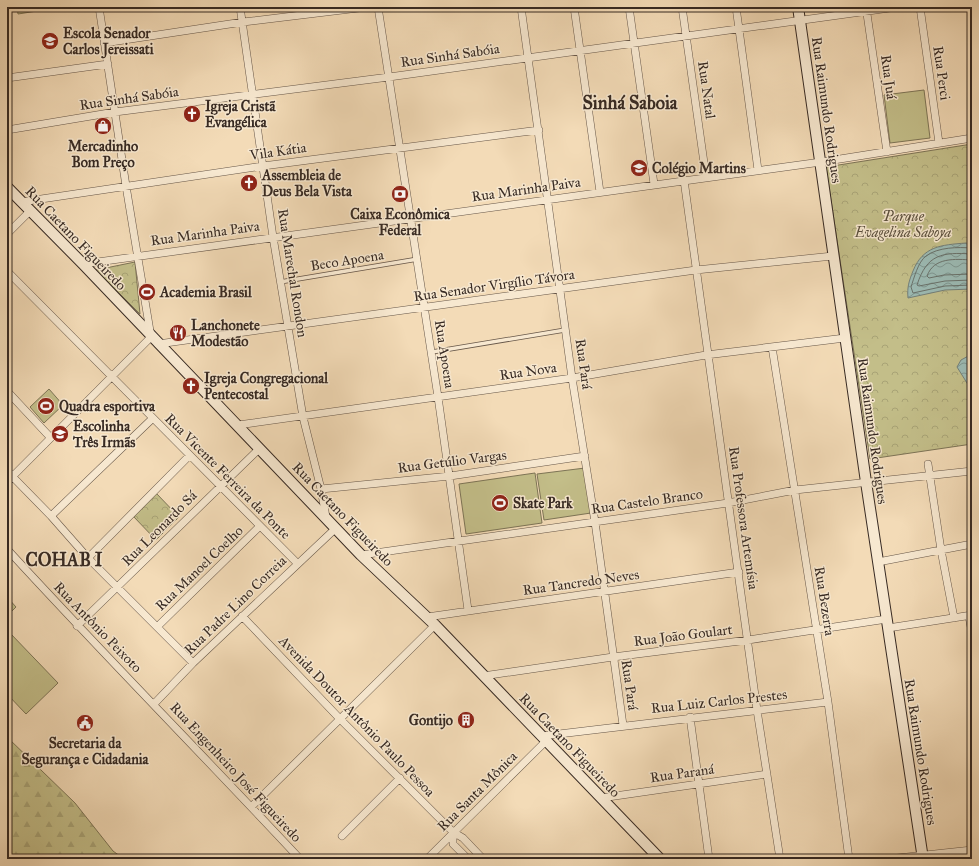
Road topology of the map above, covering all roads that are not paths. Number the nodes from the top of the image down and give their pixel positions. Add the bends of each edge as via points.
1 (99, 7) edge
2 (240, 7) edge
3 (367, 7) edge
4 (378, 7) edge
5 (521, 7) edge
6 (574, 7) edge
7 (628, 7) edge
8 (682, 7) edge
9 (736, 7) edge
10 (798, 7) edge
11 (897, 7) edge
12 (920, 7) edge
13 (866, 9) edge
14 (800, 20) junction
15 (243, 22) junction
16 (739, 29) junction
17 (686, 35) junction
18 (104, 43) junction
19 (634, 43) junction
20 (580, 50) junction
21 (528, 57) junction
22 (108, 64) junction
23 (389, 77) junction
24 (7, 78) edge
25 (252, 94) junction
26 (115, 112) junction
27 (7, 130) edge
28 (539, 130) junction
29 (972, 138) edge
30 (939, 144) junction
31 (401, 147) junction
32 (887, 152) junction
33 (821, 162) junction
34 (263, 166) junction
35 (758, 170) junction
36 (706, 177) junction
37 (684, 180) junction
38 (654, 184) junction
39 (126, 186) junction
40 (7, 187) edge
41 (600, 192) junction
42 (548, 199) junction
43 (21, 202) junction
44 (30, 212) junction
45 (411, 217) junction
46 (7, 234) edge
47 (273, 237) junction
48 (137, 256) junction
49 (833, 256) junction
50 (418, 260) junction
51 (83, 264) junction
52 (7, 270) edge
53 (696, 270) junction
54 (280, 282) junction
55 (561, 289) junction
56 (425, 306) junction
57 (288, 327) junction
58 (565, 330) junction
59 (845, 338) junction
60 (155, 340) junction
61 (772, 347) junction
62 (432, 352) junction
63 (706, 355) junction
64 (111, 378) junction
65 (572, 378) junction
66 (7, 391) edge
67 (438, 397) junction
68 (302, 417) junction
69 (153, 418) junction
70 (238, 425) junction
71 (50, 438) junction
72 (259, 449) junction
73 (188, 456) junction
74 (585, 456) junction
75 (928, 464) dead end
76 (972, 470) edge
77 (929, 475) junction
78 (450, 476) junction
79 (9, 477) edge
80 (866, 482) junction
81 (220, 486) junction
82 (321, 489) junction
83 (795, 490) junction
84 (728, 503) junction
85 (51, 516) junction
86 (326, 517) junction
87 (595, 522) junction
88 (259, 527) junction
89 (336, 528) junction
90 (459, 540) junction
91 (972, 544) edge
92 (7, 549) edge
93 (941, 550) junction
94 (361, 555) junction
95 (88, 558) junction
96 (878, 562) junction
97 (297, 563) junction
98 (738, 572) junction
99 (118, 588) junction
100 (603, 592) junction
101 (468, 610) junction
102 (242, 616) junction
103 (971, 616) edge
104 (426, 617) junction
105 (954, 618) junction
106 (887, 624) junction
107 (435, 625) junction
108 (77, 626) junction
109 (157, 627) junction
110 (816, 630) junction
111 (972, 633) edge
112 (748, 640) junction
113 (613, 657) junction
114 (193, 663) junction
115 (483, 676) junction
116 (828, 702) junction
117 (154, 704) junction
118 (756, 710) junction
119 (690, 717) junction
120 (340, 719) junction
121 (623, 725) junction
122 (544, 738) junction
123 (767, 774) junction
124 (400, 778) junction
125 (699, 784) junction
126 (601, 798) junction
127 (251, 807) junction
128 (453, 832) junction
129 (342, 836) dead end
130 (972, 850) edge
131 (923, 857) edge
132 (300, 859) edge
133 (427, 859) edge
134 (468, 859) edge
135 (483, 859) edge
136 (660, 859) edge
137 (709, 859) edge
138 (780, 859) edge
139 (849, 859) edge
140 (888, 859) edge

1 - 18 street
2 - 15 street, Rua Marechal Rondon
3 - 15 street
4 - 23 street, Rua Apoena
5 - 21 street, Rua Pará
6 - 20 street
7 - 19 street
8 - 17 street, Rua Natal
9 - 16 street
10 - 14 main road, Rua Raimundo Rodrigues
11 - 13 street, Rua Sinhá Sabóia
12 - 30 street, Rua Perci
13 - 14 street, Rua Sinhá Sabóia
13 - 32 street, Rua Juá
14 - 16 street, Rua Sinhá Sabóia
14 - 33 main road, Rua Raimundo Rodrigues
15 - 18 street
15 - 25 street, Rua Marechal Rondon
16 - 17 street, Rua Sinhá Sabóia
16 - 35 street
17 - 19 street, Rua Sinhá Sabóia
17 - 36 street, Rua Natal
18 - 22 street
19 - 20 street, Rua Sinhá Sabóia
19 - 38 street
20 - 21 street, Rua Sinhá Sabóia
20 - 41 street
21 - 23 street, Rua Sinhá Sabóia
21 - 28 street, Rua Pará
22 - 24 street
22 - 26 street
23 - 25 street, Rua Sinhá Sabóia
23 - 31 street, Rua Apoena
25 - 26 street, Rua Sinhá Sabóia
25 - 34 street, Rua Marechal Rondon
26 - 27 street, Rua Sinhá Sabóia
26 - 39 street
28 - 31 street, Vila Kátia
28 - 42 street, Rua Pará
29 - 30 street, Rua Marinha Paiva
30 - 32 street, Rua Marinha Paiva
31 - 34 street, Vila Kátia
31 - 45 street, Rua Apoena
32 - 33 street, Rua Marinha Paiva
33 - 35 street, Rua Marinha Paiva
33 - 49 main road, Rua Raimundo Rodrigues
34 - 39 street, Vila Kátia
34 - 47 street, Rua Marechal Rondon
35 - 36 street, Rua Marinha Paiva
36 - 37 street, Rua Marinha Paiva
37 - 38 street, Rua Marinha Paiva
37 - 53 street, Rua Professora Artemísia
38 - 41 street, Rua Marinha Paiva
39 - 43 street, Vila Kátia
39 - 48 street
40 - 43 main road, Rua Caetano Figueiredo
41 - 42 street, Rua Marinha Paiva
42 - 45 street, Rua Marinha Paiva
42 - 55 street, Rua Pará
43 - 44 main road, Rua Caetano Figueiredo
44 - 46 street
44 - 51 main road, Rua Caetano Figueiredo
45 - 47 street, Rua Marinha Paiva
45 - 50 street, Rua Apoena
47 - 48 street, Rua Marinha Paiva
47 - 54 street, Rua Marechal Rondon
48 - 51 street, Rua Marinha Paiva
48 - 60 street
49 - 53 street, Rua Senador Virgílio Távora
49 - 59 main road, Rua Raimundo Rodrigues
50 - 54 lane, Beco Apoena
50 - 56 street, Rua Apoena
51 - 60 main road, Rua Caetano Figueiredo
52 - 64 street, Rua Vicente Ferreira da Ponte
53 - 55 street, Rua Senador Virgílio Távora
53 - 63 street, Rua Professora Artemísia
54 - 57 street, Rua Marechal Rondon
55 - 56 street, Rua Senador Virgílio Távora
55 - 58 street, Rua Pará
56 - 57 street, Rua Senador Virgílio Távora
56 - 62 street, Rua Apoena
57 - 60 street, Rua Senador Virgílio Távora
57 - 68 street, Rua Marechal Rondon
58 - 62 lane
58 - 65 street, Rua Pará
59 - 61 street, Rua Nova
59 - 80 main road, Rua Raimundo Rodrigues
60 - 64 street
60 - 70 main road, Rua Caetano Figueiredo
61 - 63 street, Rua Nova
61 - 83 street, Rua Bezerra
62 - 67 street, Rua Apoena
63 - 65 street, Rua Nova
63 - 84 street, Rua Professora Artemísia
64 - 69 street, Rua Vicente Ferreira da Ponte
64 - 71 street
65 - 67 street, Rua Nova
65 - 74 street, Rua Pará
66 - 71 street
67 - 68 street, Rua Nova
67 - 78 street, Rua Apoena
68 - 70 street, Rua Nova
68 - 82 street, Rua Marechal Rondon
69 - 73 street, Rua Vicente Ferreira da Ponte
69 - 85 street
70 - 72 main road, Rua Caetano Figueiredo
71 - 79 street
72 - 81 street, Rua Leonardo Sá
72 - 86 main road, Rua Caetano Figueiredo
73 - 81 street, Rua Vicente Ferreira da Ponte
73 - 95 street
74 - 78 street, Rua Getúlio Vargas
74 - 87 street, Rua Pará
75 - 77 street
76 - 77 street, Rua Castelo Branco
77 - 80 street, Rua Castelo Branco
77 - 93 street
78 - 82 street, Rua Getúlio Vargas
78 - 90 street, Rua Apoena
79 - 85 street
80 - 83 street, Rua Castelo Branco
80 - 96 main road, Rua Raimundo Rodrigues
81 - 88 street, Rua Vicente Ferreira da Ponte
81 - 99 street, Rua Leonardo Sá
82 - 86 street, Rua Marechal Rondon
83 - 84 street, Rua Castelo Branco
83 - 110 street, Rua Bezerra
84 - 87 street, Rua Castelo Branco
84 - 98 street, Rua Professora Artemísia
85 - 95 street
86 - 89 main road, Rua Caetano Figueiredo
87 - 90 street, Rua Castelo Branco
87 - 100 street, Rua Pará
88 - 97 street, Rua Vicente Ferreira da Ponte
88 - 109 street, Rua Manoel Coelho
89 - 94 main road, Rua Caetano Figueiredo
89 - 97 street, Rua Padre Lino Correia
90 - 94 street, Rua Castelo Branco
90 - 101 street, Rua Apoena
91 - 93 street
92 - 108 street, Rua Antônio Peixoto
93 - 96 street
93 - 105 street
94 - 104 main road, Rua Caetano Figueiredo
95 - 99 street
96 - 106 main road, Rua Raimundo Rodrigues
97 - 102 street, Rua Padre Lino Correia
98 - 100 street, Rua Tancredo Neves
98 - 112 street, Rua Professora Artemísia
99 - 108 street, Rua Leonardo Sá
99 - 109 street
100 - 101 street, Rua Tancredo Neves
100 - 113 street, Rua Pará
101 - 104 street, Rua Tancredo Neves
102 - 114 street, Rua Padre Lino Correia
102 - 120 street, Avenida Doutor Antônio Paulo Pessoa
103 - 105 street, Rua João Goulart
103 - 111 street
104 - 107 main road, Rua Caetano Figueiredo
105 - 106 street, Rua João Goulart
106 - 110 street, Rua João Goulart
106 - 131 main road, Rua Raimundo Rodrigues
107 - 115 main road, Rua Caetano Figueiredo
107 - 120 street
108 - 117 street, Rua Antônio Peixoto
109 - 114 street
110 - 112 street, Rua João Goulart
110 - 116 street, Rua Bezerra
112 - 113 street, Rua João Goulart
112 - 118 street, Rua Professora Artemísia
113 - 115 street, Rua João Goulart
113 - 121 street, Rua Pará
114 - 117 street, Rua Padre Lino Correia
115 - 122 main road, Rua Caetano Figueiredo
116 - 118 street, Rua Luiz Carlos Prestes
116 - 139 street, Rua Bezerra
117 - 127 street, Rua Engenheiro José Figueiredo
118 - 119 street, Rua Luiz Carlos Prestes
118 - 123 street, Rua Professora Artemísia
119 - 121 street, Rua Luiz Carlos Prestes
119 - 125 street
120 - 124 street, Avenida Doutor Antônio Paulo Pessoa
120 - 127 street
121 - 122 street, Rua Luiz Carlos Prestes
122 - 126 main road, Rua Caetano Figueiredo
122 - 128 street, Rua Santa Mônica
123 - 125 street, Rua Paraná
123 - 138 street, Rua Professora Artemísia
124 - 128 street, Avenida Doutor Antônio Paulo Pessoa
124 - 129 street
125 - 126 street, Rua Paraná
125 - 137 street
126 - 136 main road, Rua Caetano Figueiredo
127 - 132 street, Rua Engenheiro José Figueiredo
128 - 133 street, Rua Santa Mônica
128 - 134 street, Avenida Doutor Antônio Paulo Pessoa via 453,844
128 - 135 street, Avenida Doutor Antônio Paulo Pessoa via 463,838
130 - 131 street
131 - 140 street

